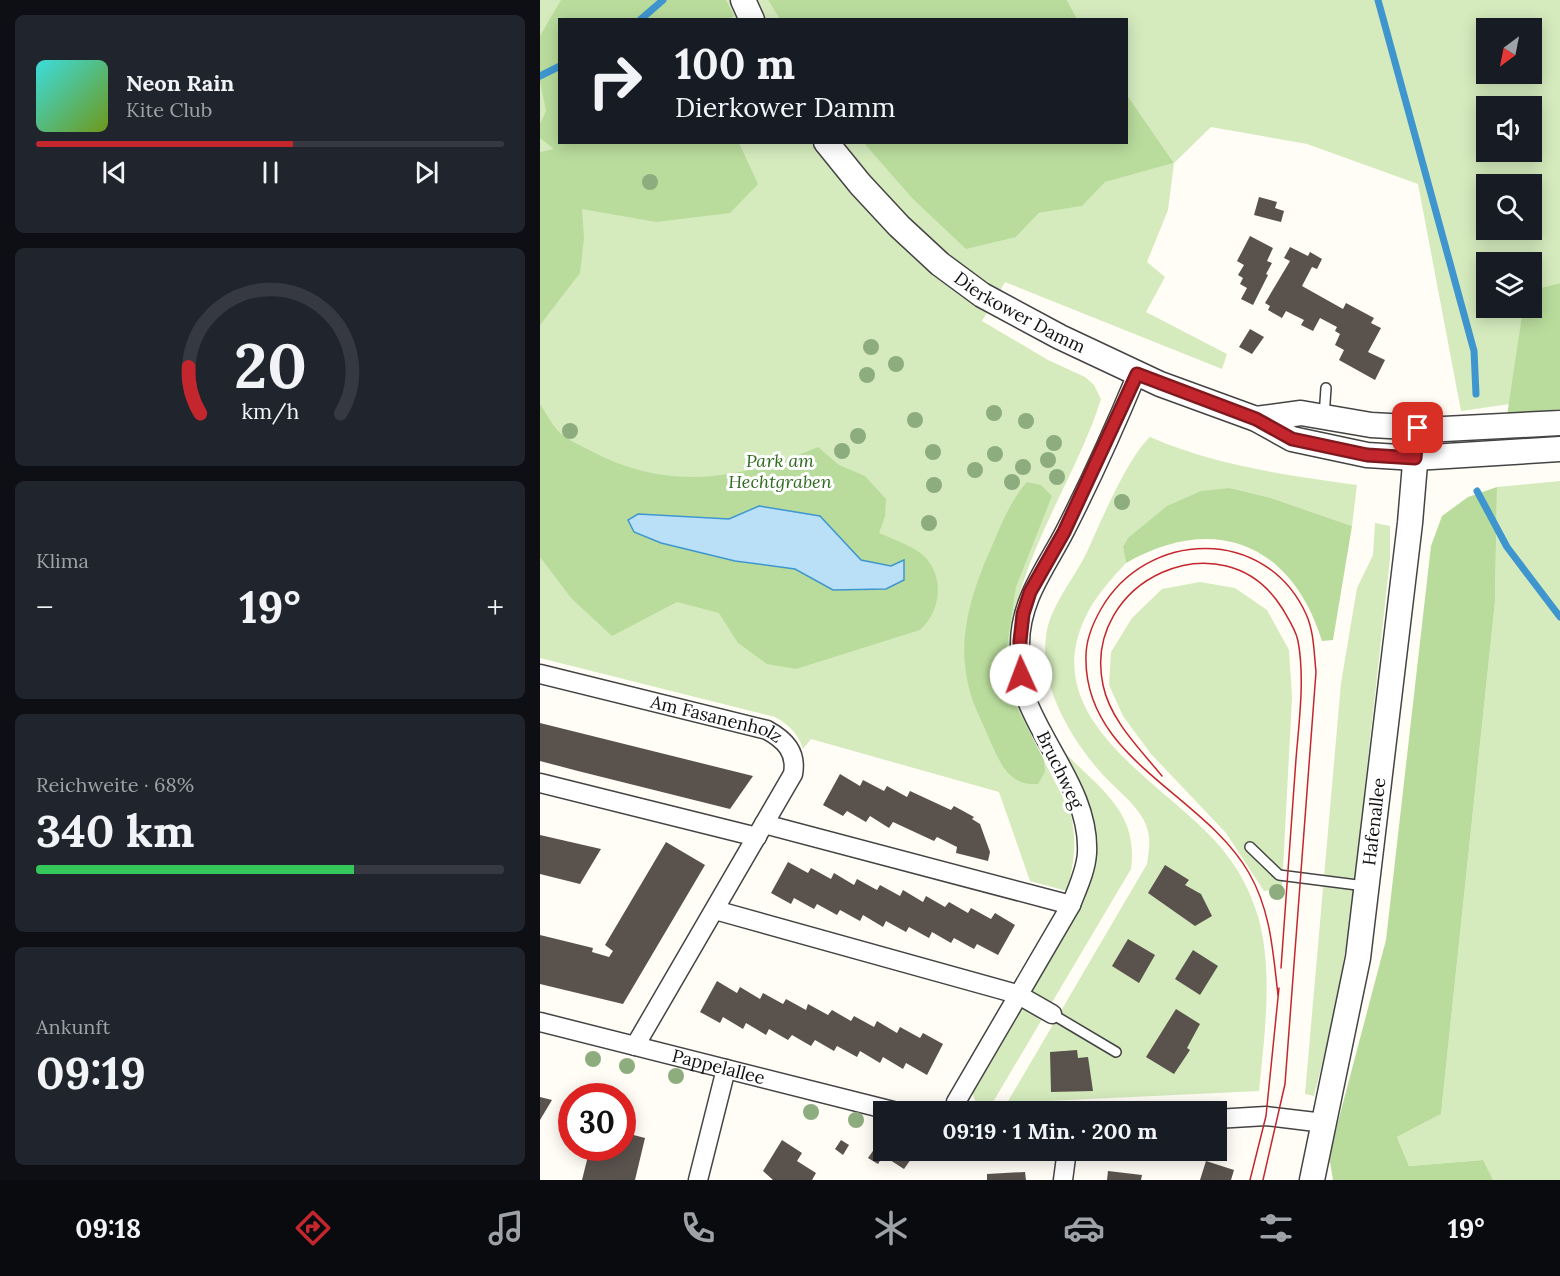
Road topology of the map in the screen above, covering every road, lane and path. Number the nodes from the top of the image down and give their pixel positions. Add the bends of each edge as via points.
1 (743, 0) edge
2 (751, 18) edge
3 (828, 144) edge
4 (1137, 374) junction
5 (1326, 387) dead end
6 (1324, 417) junction
7 (1256, 419) junction
8 (1560, 423) edge
9 (1418, 428) junction
10 (1560, 449) edge
11 (1415, 458) junction
12 (540, 674) edge
13 (540, 783) edge
14 (760, 830) junction
15 (1250, 847) dead end
16 (1367, 887) junction
17 (1071, 905) junction
18 (714, 910) junction
19 (1017, 994) junction
20 (1052, 1014) joint
21 (540, 1022) edge
22 (635, 1046) junction
23 (1116, 1052) dead end
24 (726, 1069) junction
25 (957, 1101) edge
26 (873, 1106) edge
27 (1227, 1118) edge
28 (1324, 1123) junction
29 (1066, 1161) edge
30 (701, 1179) edge
31 (1063, 1180) edge
32 (1312, 1180) edge

1 - 2 street
3 - 4 street, Dierkower Damm via 899,226 965,283 1060,337
4 - 7 street, Dierkower Damm
4 - 17 street, Bruchweg via 1064,532 1030,592 1023,614 1020,641 1025,696 1075,796 1085,825 1087,854
5 - 6 lane
6 - 7 street, Dierkower Damm via 1301,413
6 - 9 street, Dierkower Damm
7 - 11 street, Dierkower Damm via 1292,439 1367,455
8 - 9 street, Dierkower Damm
9 - 11 street
10 - 11 street, Dierkower Damm
11 - 16 street, Hafenallee
12 - 14 street, Am Fasanenholz via 766,730 779,737 791,750 794,774
13 - 14 street
14 - 17 street
14 - 18 street, Am Fasanenholz
15 - 16 lane via 1279,875
16 - 28 street, Hafenallee via 1358,958
17 - 19 street, Bruchweg
18 - 19 street
18 - 22 street, Am Fasanenholz
19 - 20 street
19 - 25 street, Bruchweg
20 - 23 lane
21 - 22 street, Pappelallee
22 - 24 street, Pappelallee
24 - 26 street, Pappelallee
24 - 30 street
27 - 28 street via 1266,1116
28 - 32 street, Hafenallee
29 - 31 street

